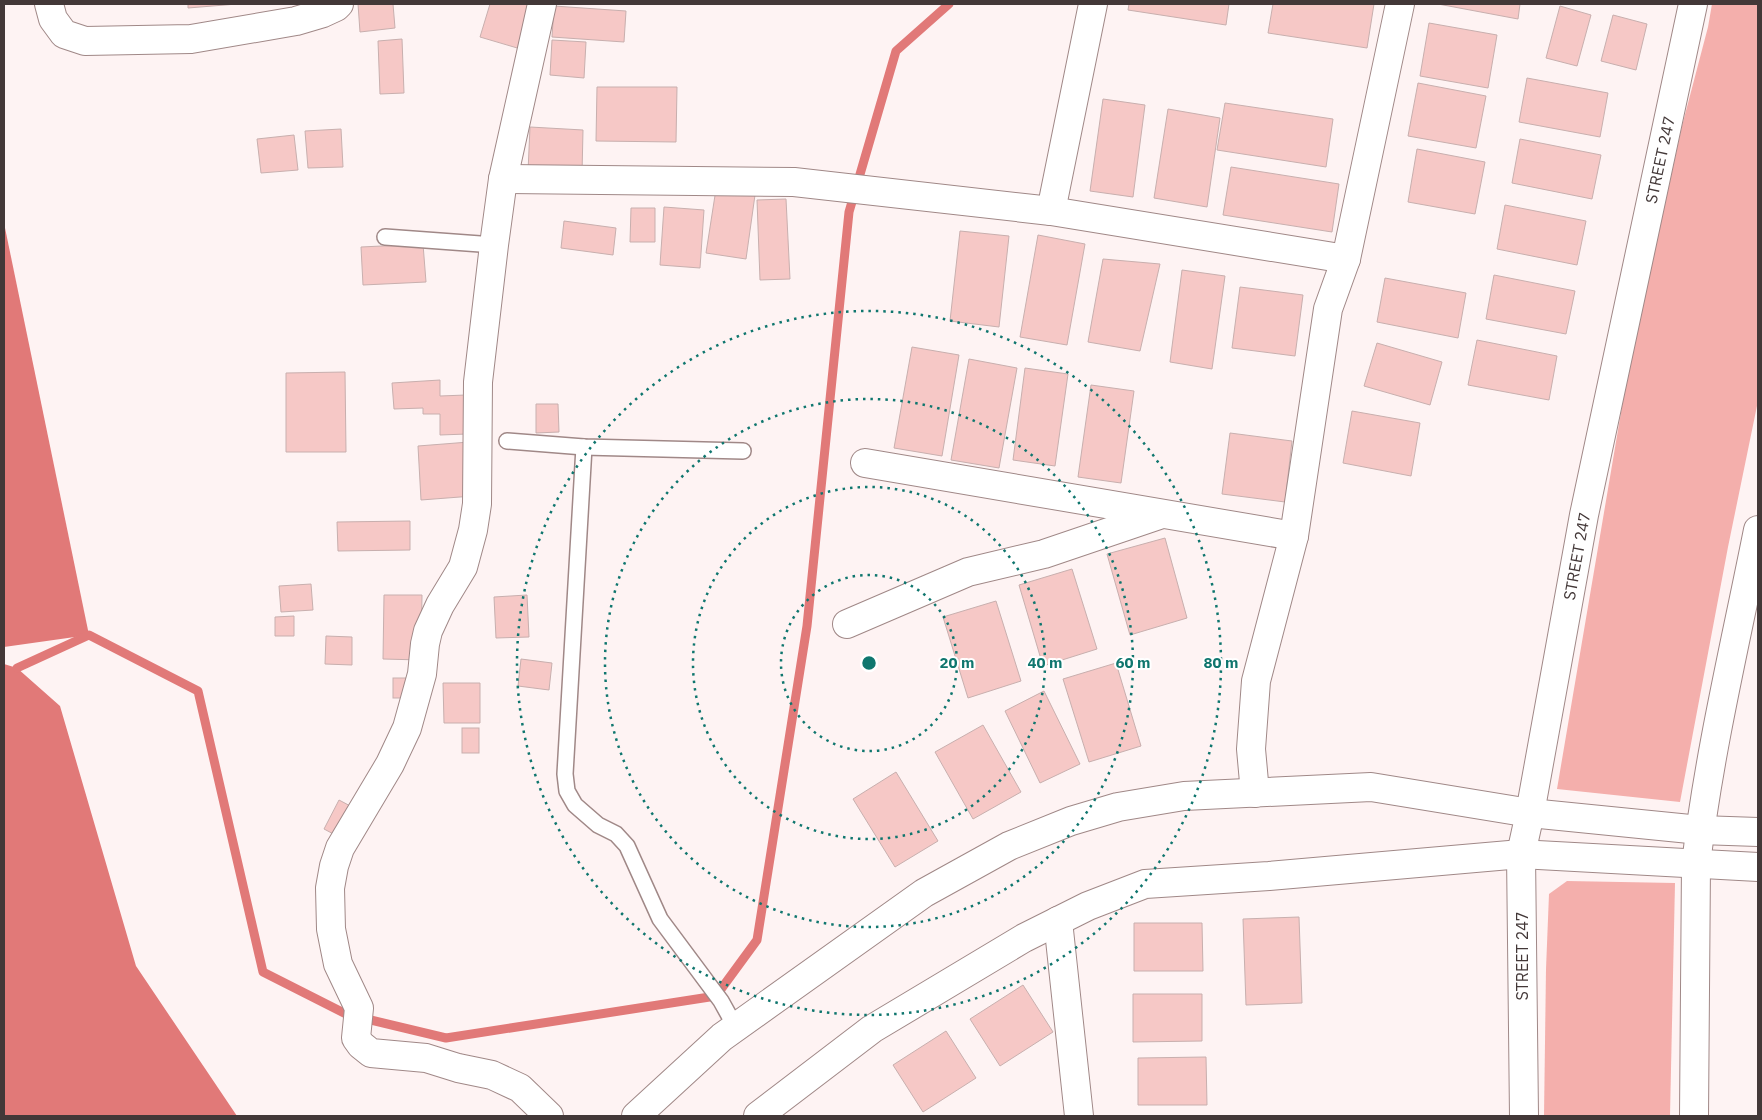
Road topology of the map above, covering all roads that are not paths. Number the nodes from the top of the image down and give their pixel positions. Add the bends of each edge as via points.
1 (49, 4) edge
2 (339, 4) edge
3 (542, 4) edge
4 (1093, 4) edge
5 (1400, 4) edge
6 (1693, 4) edge
7 (503, 179) junction
8 (1051, 211) junction
9 (385, 237) dead end
10 (494, 245) junction
11 (1346, 259) junction
12 (507, 441) dead end
13 (584, 447) junction
14 (744, 451) dead end
15 (865, 464) dead end
16 (1161, 514) junction
17 (1758, 530) edge
18 (1294, 536) junction
19 (847, 624) dead end
20 (1255, 793) junction
21 (1530, 813) junction
22 (1700, 830) junction
23 (1758, 832) edge
24 (1521, 854) junction
25 (1696, 864) junction
26 (1758, 867) edge
27 (1058, 921) junction
28 (736, 1028) junction
29 (646, 1113) edge
30 (549, 1116) edge
31 (758, 1116) edge
32 (1079, 1116) edge
33 (1524, 1116) edge
34 (1694, 1116) edge

1 - 2 street via 53,18 64,34 85,42 191,40 296,21
3 - 7 street
4 - 8 street
5 - 11 street
6 - 21 street, STREET 247 via 1584,515
7 - 8 street via 794,182
7 - 10 street
8 - 11 street
9 - 10 lane
10 - 30 street via 478,382 473,530 463,567 428,631 422,674 407,728 390,764 340,848 331,880 331,929 338,964 358,1002 356,1038 361,1045 371,1053 426,1058 492,1075 520,1088
11 - 18 street via 1328,309
12 - 13 lane
13 - 14 lane
13 - 28 lane via 565,774 567,791 575,805 628,846 660,919 721,1001
15 - 16 street
16 - 18 street
16 - 19 street via 1044,554 968,572
17 - 22 street
18 - 20 street via 1256,681 1251,749
20 - 21 street via 1371,787
20 - 28 street via 1184,796 1118,807 1071,821 1009,846 924,893
21 - 22 street
21 - 24 street, STREET 247
22 - 23 street
22 - 25 street
24 - 25 street
24 - 27 street via 1145,884
24 - 33 street, STREET 247
25 - 26 street
25 - 34 street
27 - 31 street via 872,1029
27 - 32 street
28 - 29 street via 722,1037

